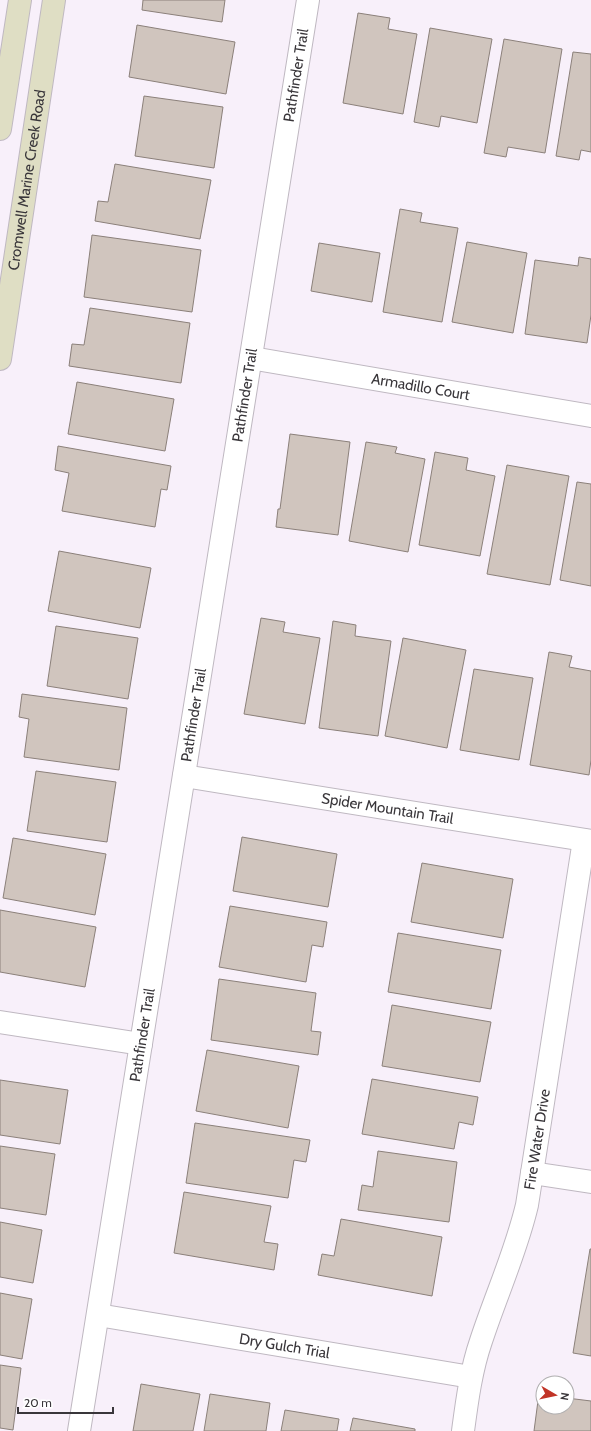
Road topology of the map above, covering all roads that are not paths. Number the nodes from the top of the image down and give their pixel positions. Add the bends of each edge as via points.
1 (20, 0) edge
2 (54, 0) edge
3 (308, 0) edge
4 (0, 129) edge
5 (251, 358) junction
6 (0, 359) edge
7 (591, 416) edge
8 (184, 776) junction
9 (588, 841) edge
10 (0, 1022) edge
11 (141, 1044) junction
12 (532, 1173) junction
13 (591, 1182) edge
14 (98, 1315) junction
15 (471, 1377) junction
16 (79, 1431) edge
17 (463, 1431) edge

1 - 4 main road
2 - 6 main road, Cromwell Marine Creek Road
3 - 5 street, Pathfinder Trail
5 - 7 street, Armadillo Court
5 - 8 street, Pathfinder Trail
8 - 9 street, Spider Mountain Trail
8 - 11 street, Pathfinder Trail
9 - 12 street, Fire Water Drive
10 - 11 street
11 - 14 street, Pathfinder Trail
12 - 13 street
12 - 15 street, Fire Water Drive via 520,1232 481,1341
14 - 15 street, Dry Gulch Trial
14 - 16 street, Pathfinder Trail
15 - 17 street, Fire Water Drive

